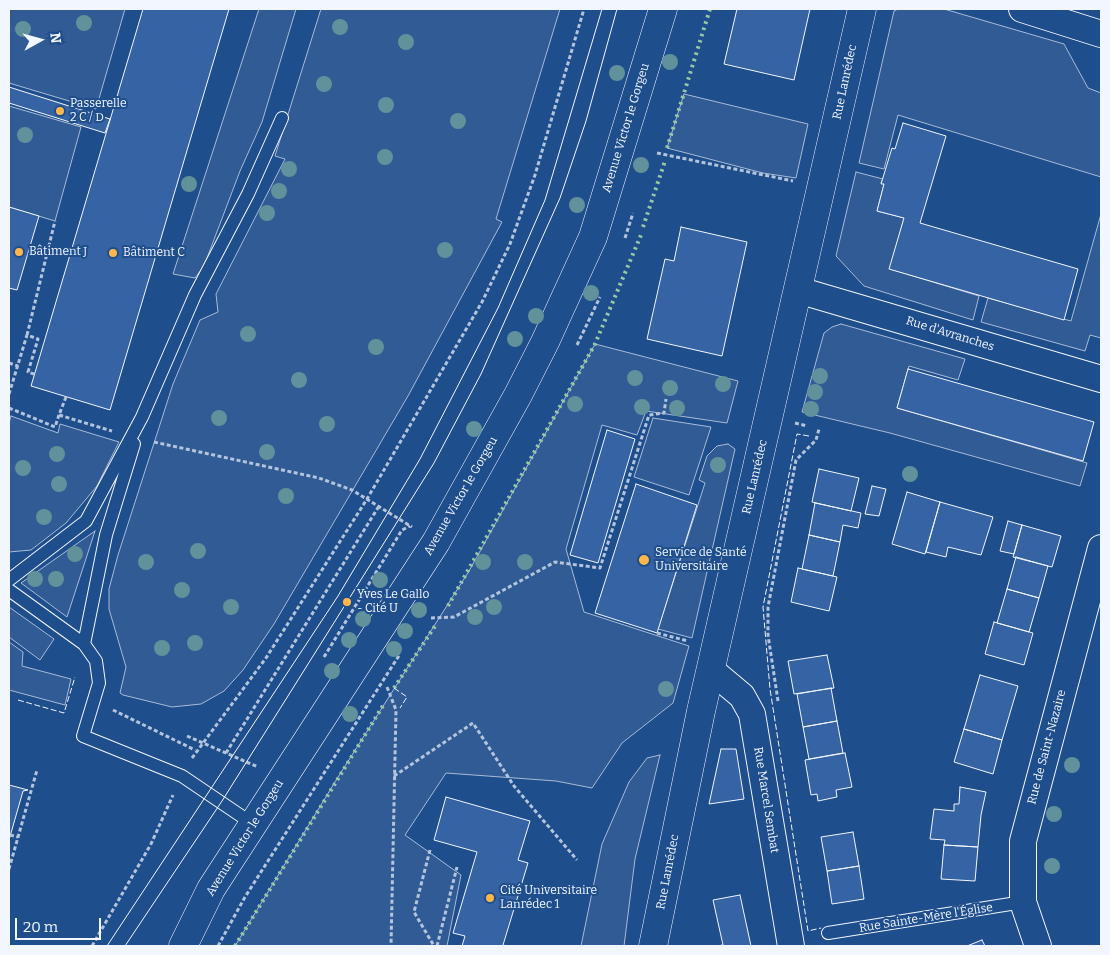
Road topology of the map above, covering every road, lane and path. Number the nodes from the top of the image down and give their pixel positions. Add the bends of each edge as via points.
1 (584, 9) edge
2 (663, 9) edge
3 (862, 9) edge
4 (1022, 9) edge
5 (1101, 34) edge
6 (282, 118) dead end
7 (657, 153) dead end
8 (799, 182) dead end
9 (55, 220) dead end
10 (798, 290) junction
11 (27, 335) junction
12 (9, 363) edge
13 (18, 366) junction
14 (34, 374) dead end
15 (1101, 379) edge
16 (9, 394) edge
17 (66, 397) dead end
18 (666, 400) dead end
19 (9, 408) edge
20 (59, 415) junction
21 (142, 417) junction
22 (795, 423) dead end
23 (94, 426) dead end
24 (807, 426) dead end
25 (819, 429) dead end
26 (150, 441) dead end
27 (367, 499) junction
28 (379, 506) junction
29 (405, 523) dead end
30 (1101, 548) edge
31 (9, 580) edge
32 (9, 590) edge
33 (431, 618) dead end
34 (657, 632) dead end
35 (695, 643) dead end
36 (84, 644) junction
37 (711, 670) junction
38 (386, 687) dead end
39 (94, 701) junction
40 (779, 704) dead end
41 (187, 736) dead end
42 (202, 743) junction
43 (195, 750) junction
44 (226, 753) junction
45 (259, 768) dead end
46 (37, 770) dead end
47 (182, 776) junction
48 (394, 776) junction
49 (253, 824) junction
50 (10, 835) dead end
51 (18, 837) junction
52 (430, 850) dead end
53 (577, 860) dead end
54 (457, 867) dead end
55 (9, 869) edge
56 (1023, 902) junction
57 (828, 934) dead end
58 (92, 946) edge
59 (183, 946) edge
60 (390, 946) edge
61 (435, 946) edge
62 (653, 946) edge
63 (791, 946) edge
64 (1038, 946) edge

1 - 27 path via 535,175 510,244 482,302
2 - 49 main road, Avenue Victor le Gorgeu via 592,237 541,351 436,542
3 - 10 main road, Rue Lanrédec
4 - 5 street
6 - 21 lane via 248,194 195,295
7 - 8 path
9 - 11 path
10 - 15 street, Rue d'Avranches
10 - 37 main road, Rue Lanrédec
11 - 13 path
11 - 14 path via 38,339 28,372
12 - 13 path
13 - 16 path
17 - 20 path
18 - 33 path via 664,413 650,415 600,568 555,562 454,617
19 - 20 path via 55,427
20 - 23 path
21 - 31 lane via 86,521
21 - 36 lane via 106,535
22 - 24 path
25 - 40 path via 816,440 796,460 768,607 768,635
26 - 27 path via 318,478
27 - 28 path
27 - 42 path via 266,658
28 - 29 path
28 - 44 path
30 - 56 street, Rue de Saint-Nazaire via 1023,840
32 - 36 lane
34 - 35 path
36 - 39 lane via 96,662 99,683
37 - 62 main road, Rue Lanrédec
37 - 63 street, Rue Marcel Sembat via 742,696 752,714
38 - 48 path via 396,710
39 - 43 path
39 - 47 lane via 83,736
41 - 42 path
42 - 43 path
42 - 44 path
43 - 47 path
44 - 45 path
46 - 51 path
47 - 49 lane
47 - 58 path via 151,844
48 - 53 path via 473,723 514,786
48 - 60 path
49 - 59 main road, Avenue Victor le Gorgeu via 212,889
50 - 51 path
51 - 55 path
52 - 61 path via 414,912
54 - 61 path
56 - 57 lane, Rue Sainte-Mère l'Église
56 - 64 street, Rue de Saint-Nazaire

